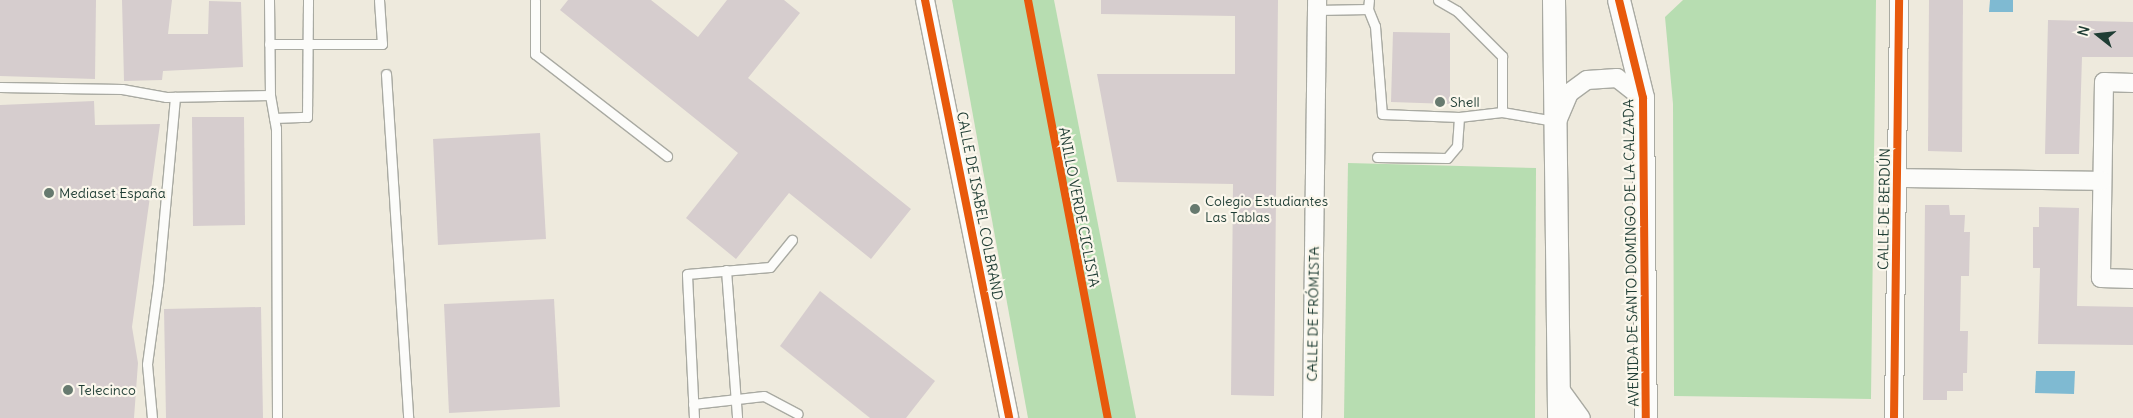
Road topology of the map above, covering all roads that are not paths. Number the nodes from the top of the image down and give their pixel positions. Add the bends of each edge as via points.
1 (269, 0) edge
2 (308, 0) edge
3 (379, 0) edge
4 (535, 0) edge
5 (925, 0) edge
6 (1438, 0) edge
7 (1555, 0) edge
8 (1619, 0) edge
9 (1899, 0) edge
10 (1317, 5) edge
11 (1369, 5) edge
12 (269, 44) junction
13 (307, 44) junction
14 (386, 74) dead end
15 (2133, 83) edge
16 (0, 87) edge
17 (270, 95) junction
18 (175, 97) junction
19 (1643, 98) junction
20 (1502, 112) junction
21 (1459, 117) junction
22 (274, 118) junction
23 (1557, 122) junction
24 (667, 156) dead end
25 (1377, 157) dead end
26 (1897, 178) junction
27 (2102, 181) junction
28 (792, 240) dead end
29 (726, 270) junction
30 (2133, 278) edge
31 (1558, 388) junction
32 (736, 398) junction
33 (693, 404) junction
34 (798, 414) dead end
35 (152, 418) edge
36 (277, 418) edge
37 (408, 418) edge
38 (694, 418) edge
39 (737, 418) edge
40 (1009, 418) edge
41 (1312, 418) edge
42 (1559, 418) edge
43 (1581, 418) edge
44 (1646, 418) edge
45 (1894, 418) edge

1 - 12 lane
2 - 13 lane
3 - 13 lane via 382,44
4 - 24 lane via 535,54
5 - 40 street, CALLE DE ISABEL COLBRAND
6 - 20 lane via 1457,11 1502,56
7 - 23 street, AVENIDA DE SANTO DOMINGO DE LA CALZADA
8 - 19 street, AVENIDA DE SANTO DOMINGO DE LA CALZADA
9 - 26 street, CALLE DE BERDÚN
10 - 11 lane
10 - 41 street, CALLE DE FRÓMISTA
11 - 21 lane via 1375,26 1382,114
12 - 13 lane
12 - 17 lane
13 - 22 lane via 307,117
14 - 37 lane
15 - 27 street via 2104,82
16 - 18 lane via 122,89
17 - 18 lane
17 - 22 lane
18 - 35 lane via 158,284 147,364
19 - 23 street, AVENIDA DE SANTO DOMINGO DE LA CALZADA via 1617,78 1588,80 1569,93
19 - 44 street, AVENIDA DE SANTO DOMINGO DE LA CALZADA
20 - 21 lane
20 - 23 lane
21 - 25 lane via 1457,146 1447,158
22 - 36 lane
23 - 31 street, AVENIDA DE SANTO DOMINGO DE LA CALZADA
26 - 27 street, CALLE DE BERDÚN
26 - 45 street, CALLE DE BERDÚN
27 - 30 street via 2101,278
28 - 29 lane via 770,267
29 - 32 lane
29 - 33 lane via 690,272 686,278
31 - 42 street, AVENIDA DE SANTO DOMINGO DE LA CALZADA
31 - 43 street
32 - 33 lane
32 - 34 lane via 769,396
32 - 39 lane
33 - 38 lane

